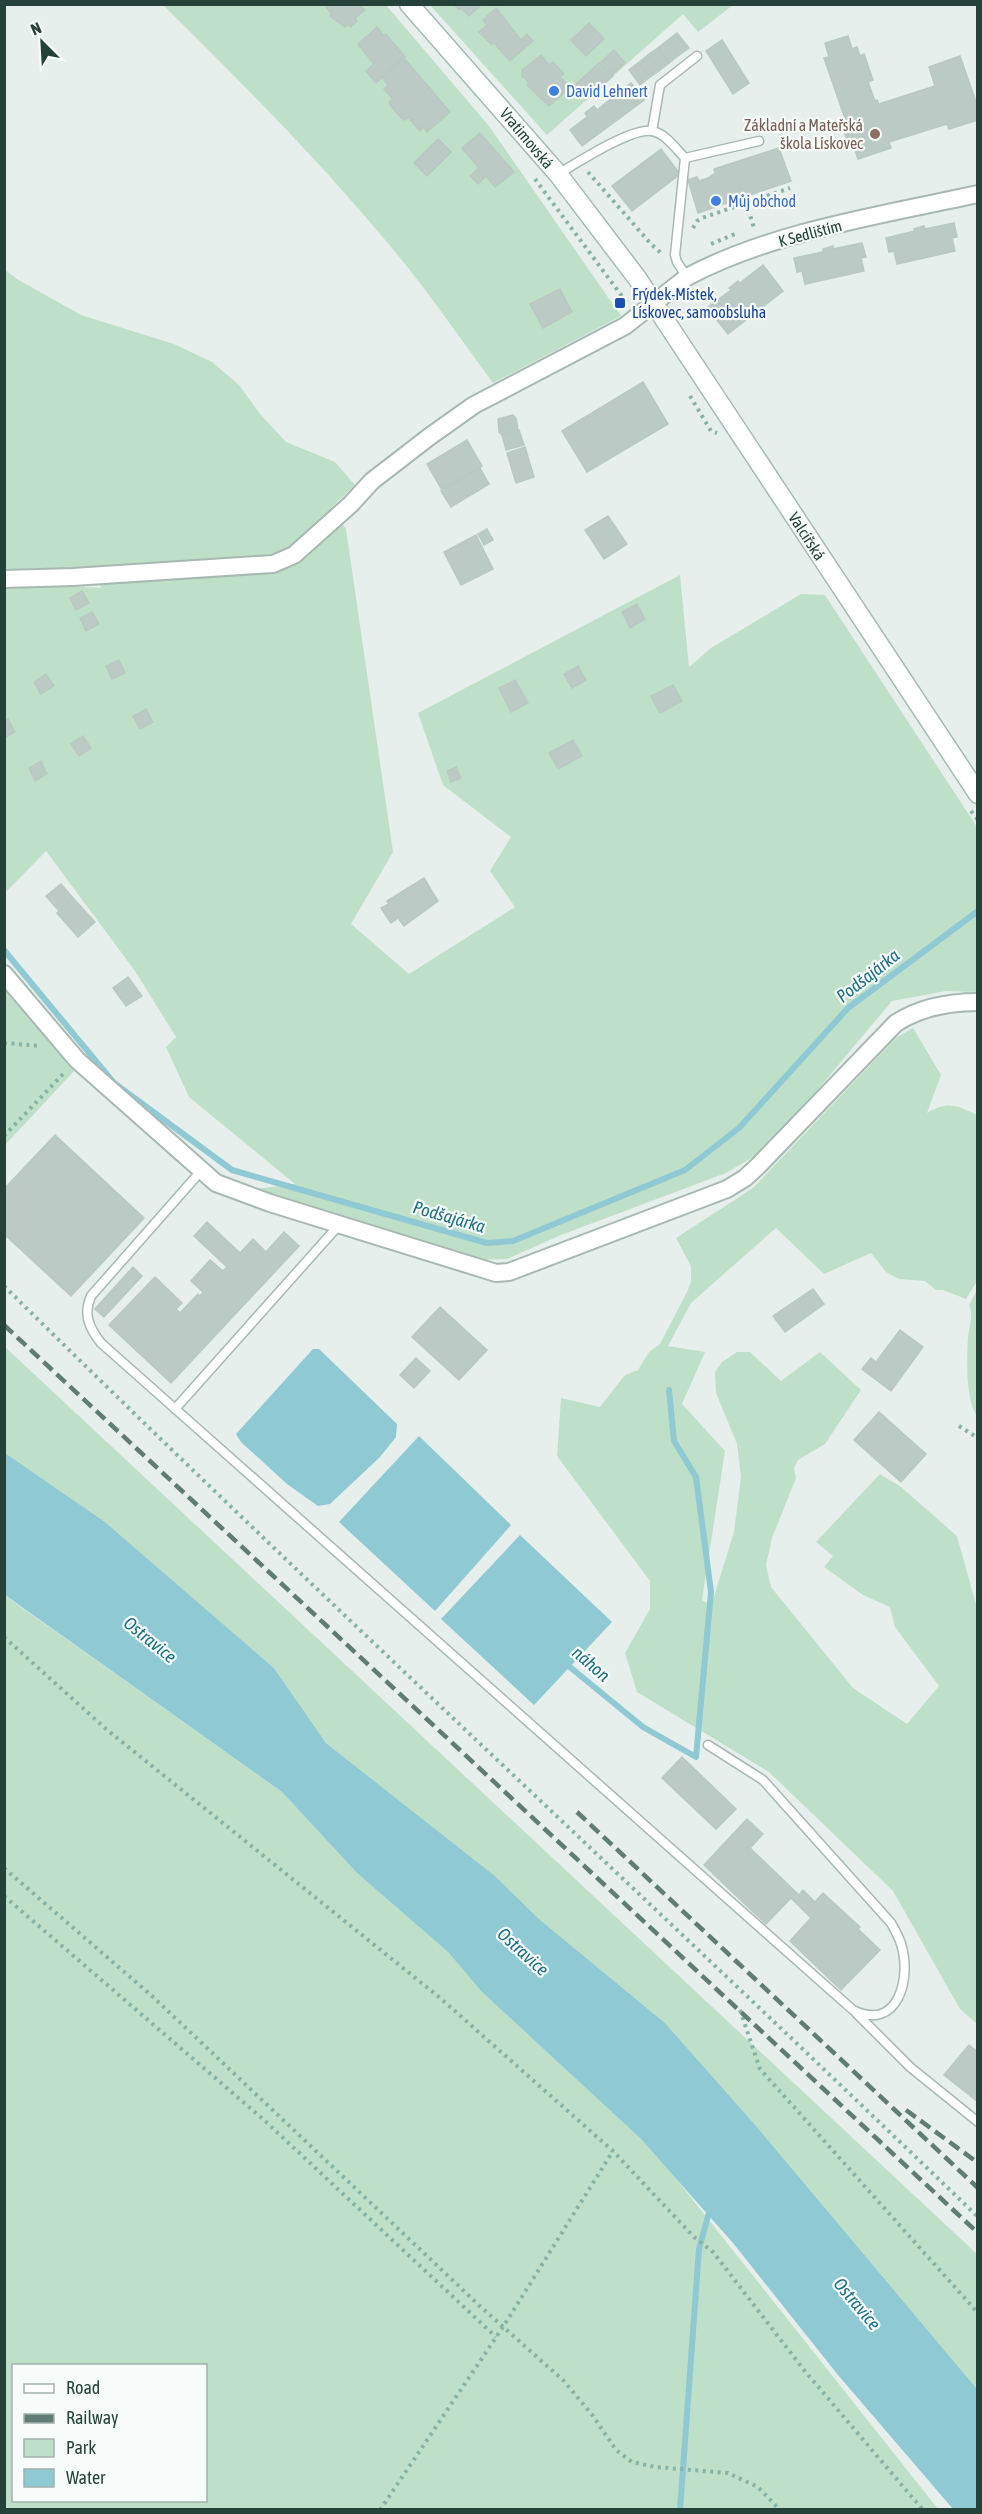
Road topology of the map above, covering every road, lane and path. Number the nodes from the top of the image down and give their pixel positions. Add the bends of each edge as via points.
1 (409, 4) edge
2 (697, 56) dead end
3 (652, 131) junction
4 (759, 141) dead end
5 (685, 158) junction
6 (579, 162) junction
7 (558, 174) junction
8 (533, 177) dead end
9 (978, 194) edge
10 (746, 202) dead end
11 (754, 228) dead end
12 (675, 255) junction
13 (637, 278) joint
14 (687, 278) junction
15 (654, 302) junction
16 (636, 316) junction
17 (689, 395) dead end
18 (720, 435) dead end
19 (4, 579) edge
20 (974, 802) edge
21 (978, 820) edge
22 (4, 974) edge
23 (978, 1002) edge
24 (62, 1042) junction
25 (4, 1043) edge
26 (77, 1060) junction
27 (4, 1136) edge
28 (201, 1171) junction
29 (339, 1224) junction
30 (4, 1286) edge
31 (175, 1409) junction
32 (959, 1426) dead end
33 (978, 1438) edge
34 (4, 1637) edge
35 (708, 1745) dead end
36 (4, 1868) edge
37 (4, 1896) edge
38 (740, 2010) dead end
39 (854, 2010) junction
40 (978, 2122) edge
41 (613, 2151) junction
42 (978, 2217) edge
43 (978, 2313) edge
44 (503, 2326) junction
45 (496, 2337) junction
46 (380, 2510) edge
47 (780, 2510) edge
48 (923, 2510) edge

1 - 7 main road, Vratimovská
2 - 3 lane via 660,85
3 - 5 lane via 663,136
3 - 6 lane via 622,139
4 - 5 lane
5 - 12 lane
6 - 7 lane
6 - 12 path via 651,244 663,254
7 - 13 main road, Vratimovská
8 - 16 path
9 - 14 street, K Sedlištím via 777,242
10 - 11 path
12 - 14 lane
13 - 15 main road, Valcířská
14 - 15 street, K Sedlištím
15 - 16 street, K Sedlištím
15 - 20 main road, Valcířská
16 - 19 street, K Sedlištím via 625,326 474,405 372,481 294,555 273,564
17 - 18 path via 711,431
20 - 21 path
22 - 24 street
23 - 29 street via 929,1007 896,1023 758,1166 727,1189 509,1272 477,1268
24 - 25 path via 34,1046
24 - 26 street
26 - 27 path
26 - 28 street
28 - 29 street via 234,1191
28 - 31 lane via 98,1286 87,1304 88,1323 100,1343
29 - 31 lane
30 - 42 path
31 - 39 lane
32 - 33 path
34 - 41 path via 106,1729 439,1997
35 - 39 lane via 763,1780 891,1923 904,1961 898,2001 883,2014 870,2016
36 - 44 path via 152,1996
37 - 45 path via 264,2120
38 - 43 path via 760,2069
39 - 40 lane via 910,2067
41 - 44 path
41 - 48 path via 713,2252 804,2370
44 - 45 path
44 - 47 path via 564,2381 616,2450 632,2462 728,2473 758,2487
45 - 46 path

